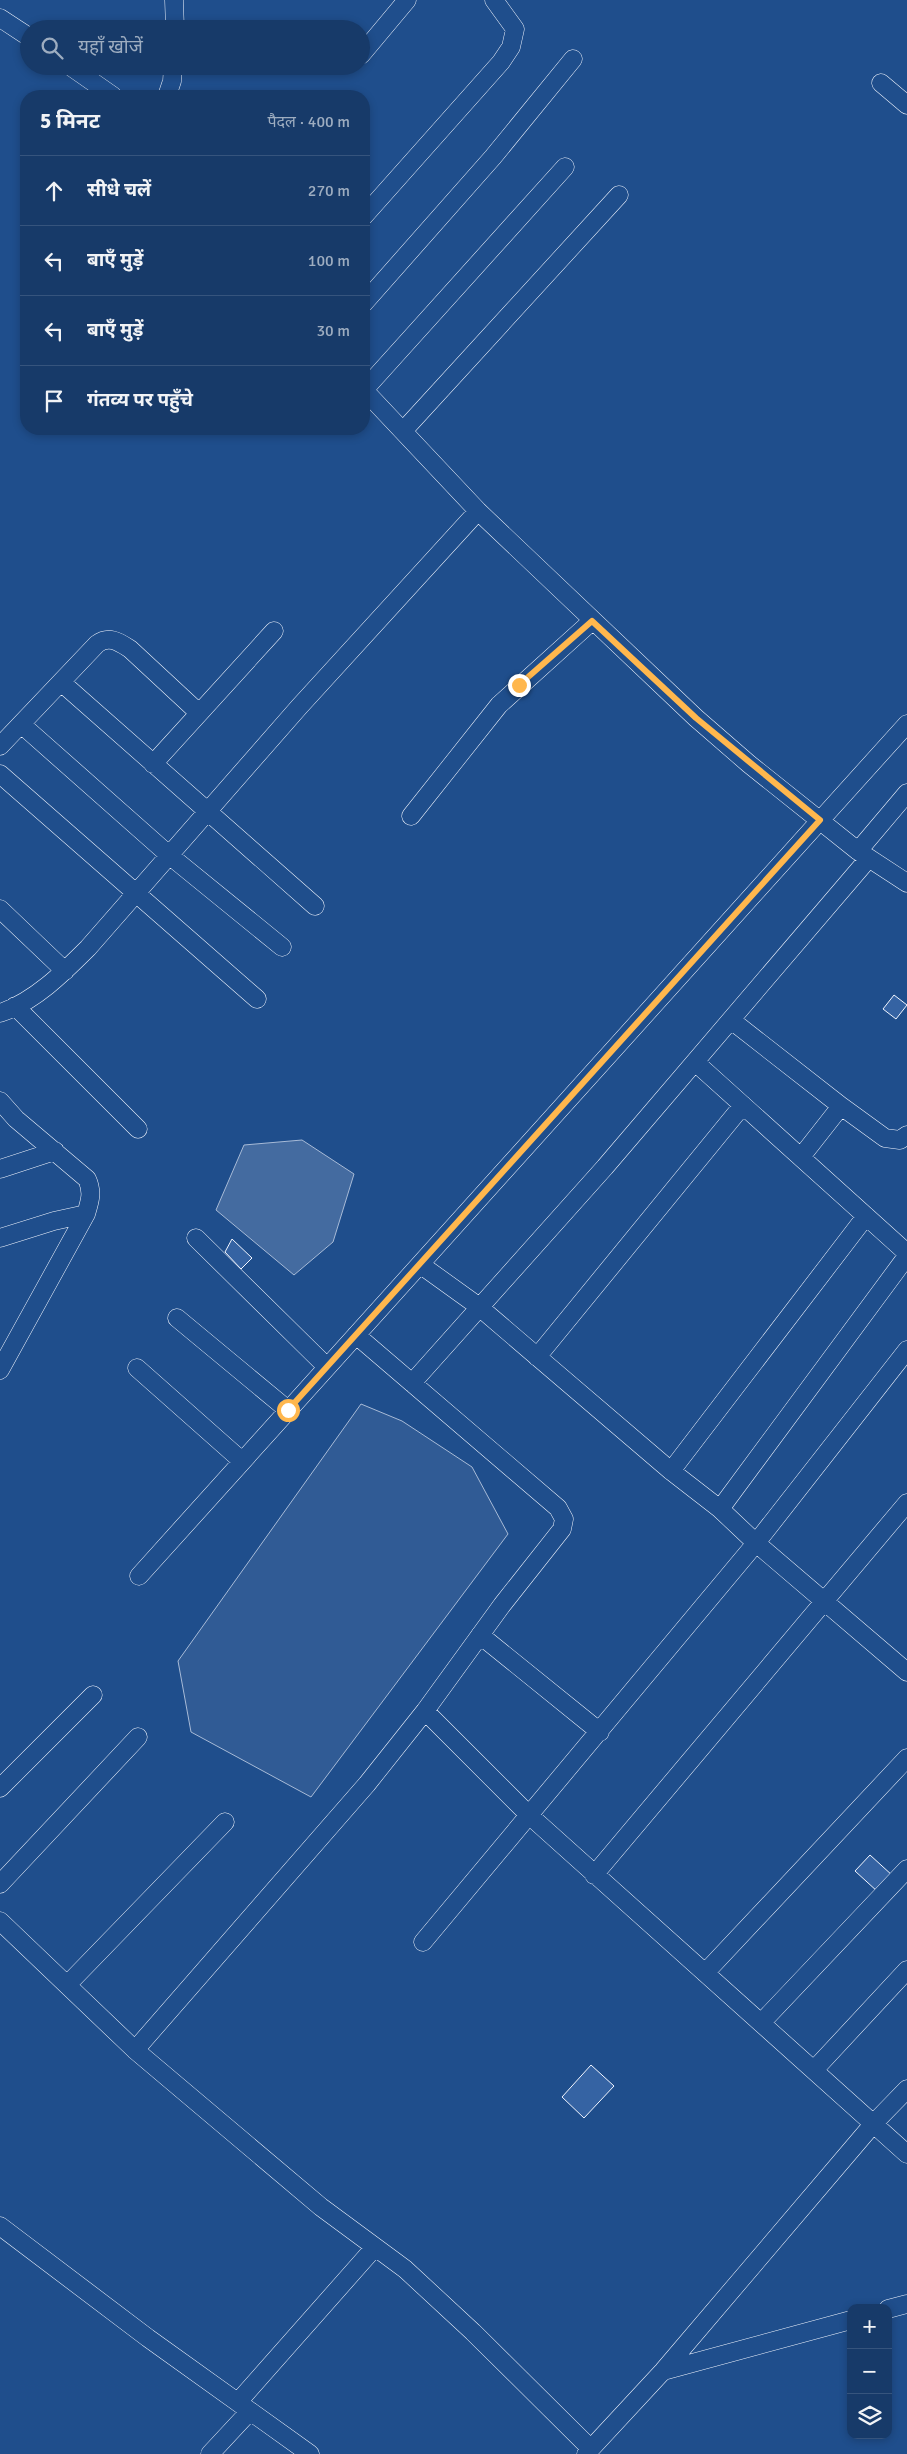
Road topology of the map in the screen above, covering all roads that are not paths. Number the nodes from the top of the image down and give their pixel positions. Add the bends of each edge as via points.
1 (174, 0) edge
2 (407, 0) edge
3 (494, 0) edge
4 (0, 18) edge
5 (175, 20) edge
6 (20, 31) edge
7 (370, 44) edge
8 (574, 59) dead end
9 (83, 75) edge
10 (173, 75) edge
11 (881, 83) dead end
12 (104, 90) edge
13 (169, 90) edge
14 (907, 105) edge
15 (565, 167) dead end
16 (619, 195) dead end
17 (370, 209) edge
18 (370, 296) edge
19 (370, 383) edge
20 (370, 396) edge
21 (403, 432) junction
22 (478, 510) junction
23 (592, 621) junction
24 (274, 631) dead end
25 (61, 682) junction
26 (199, 713) junction
27 (21, 724) junction
28 (907, 724) edge
29 (0, 746) edge
30 (153, 764) junction
31 (0, 774) edge
32 (907, 793) edge
33 (208, 811) junction
34 (411, 816) dead end
35 (820, 820) junction
36 (169, 855) junction
37 (864, 855) junction
38 (905, 878) edge
39 (135, 894) junction
40 (315, 906) dead end
41 (0, 909) edge
42 (282, 948) dead end
43 (65, 971) junction
44 (257, 999) dead end
45 (5, 1010) edge
46 (731, 1020) junction
47 (695, 1062) junction
48 (0, 1101) edge
49 (743, 1105) junction
50 (841, 1106) junction
51 (138, 1129) dead end
52 (907, 1135) edge
53 (55, 1151) junction
54 (801, 1157) junction
55 (0, 1169) edge
56 (86, 1214) junction
57 (866, 1216) junction
58 (0, 1238) edge
59 (196, 1238) dead end
60 (907, 1255) edge
61 (421, 1265) junction
62 (478, 1306) junction
63 (177, 1318) dead end
64 (356, 1335) junction
65 (907, 1350) edge
66 (537, 1357) junction
67 (327, 1367) junction
68 (137, 1368) dead end
69 (0, 1370) edge
70 (412, 1383) junction
71 (288, 1410) junction
72 (242, 1461) junction
73 (671, 1471) junction
74 (907, 1502) edge
75 (720, 1508) junction
76 (756, 1544) junction
77 (139, 1576) dead end
78 (825, 1602) junction
79 (480, 1634) junction
80 (907, 1672) edge
81 (93, 1695) dead end
82 (425, 1711) junction
83 (600, 1732) junction
84 (138, 1737) dead end
85 (907, 1758) edge
86 (0, 1788) edge
87 (529, 1815) junction
88 (225, 1822) dead end
89 (907, 1868) edge
90 (594, 1874) junction
91 (0, 1884) edge
92 (0, 1921) edge
93 (423, 1942) dead end
94 (907, 1970) edge
95 (705, 1973) junction
96 (67, 1985) junction
97 (761, 2023) junction
98 (135, 2050) junction
99 (814, 2070) junction
100 (907, 2089) edge
101 (874, 2123) junction
102 (907, 2154) edge
103 (0, 2226) edge
104 (375, 2247) junction
105 (907, 2304) edge
106 (892, 2308) edge
107 (847, 2321) edge
108 (663, 2371) junction
109 (244, 2406) junction
110 (588, 2451) edge
111 (304, 2452) edge
112 (210, 2454) edge

1 - 5 street
2 - 7 street
3 - 17 street via 515,29 511,47
4 - 6 street
8 - 18 street
9 - 12 street
10 - 13 street
11 - 14 street
15 - 19 street
16 - 21 street
20 - 21 street
21 - 22 street
22 - 23 street
22 - 33 street
23 - 34 street via 499,705
23 - 35 street via 696,718
24 - 26 street
25 - 26 street via 97,644 109,639 118,641
25 - 27 street
25 - 30 street
26 - 30 street
27 - 29 street
27 - 36 street
28 - 35 street
30 - 33 street
31 - 39 street
32 - 37 street
33 - 36 street
33 - 40 street
35 - 37 street
35 - 61 street
36 - 39 street
36 - 42 street
37 - 38 street
37 - 46 street
39 - 43 street
39 - 44 street
41 - 43 street
43 - 45 street
45 - 51 street
46 - 47 street
46 - 50 street
47 - 49 street
47 - 62 street via 605,1167
48 - 53 street via 16,1119
49 - 54 street
49 - 66 street
50 - 52 street via 885,1138 900,1140
50 - 54 street
53 - 55 street
53 - 56 street via 87,1179 91,1197
54 - 57 street
56 - 58 street
56 - 69 street
57 - 60 street
57 - 73 street
59 - 67 street
60 - 75 street
61 - 62 street
61 - 64 street
62 - 66 street
62 - 70 street
63 - 71 street
64 - 67 street
64 - 70 street
65 - 76 street
66 - 73 street
67 - 71 street
68 - 72 street
70 - 79 street via 558,1508 564,1519 562,1529
71 - 72 street
72 - 77 street
73 - 75 street
74 - 78 street
75 - 76 street
76 - 78 street
76 - 83 street
78 - 80 street
78 - 90 street
79 - 82 street
79 - 83 street
81 - 86 street
82 - 87 street
82 - 98 street via 367,1784
83 - 87 street
84 - 91 street
85 - 95 street
87 - 90 street
87 - 93 street
88 - 96 street
89 - 97 street
90 - 95 street
92 - 96 street
94 - 99 street
95 - 97 street
96 - 98 street
97 - 99 street
98 - 104 street via 321,2207
99 - 101 street
100 - 101 street
101 - 102 street
101 - 108 street
103 - 109 street
104 - 109 street
104 - 110 street via 405,2269 472,2332
105 - 106 street
107 - 108 street
108 - 110 street
109 - 111 street
109 - 112 street

